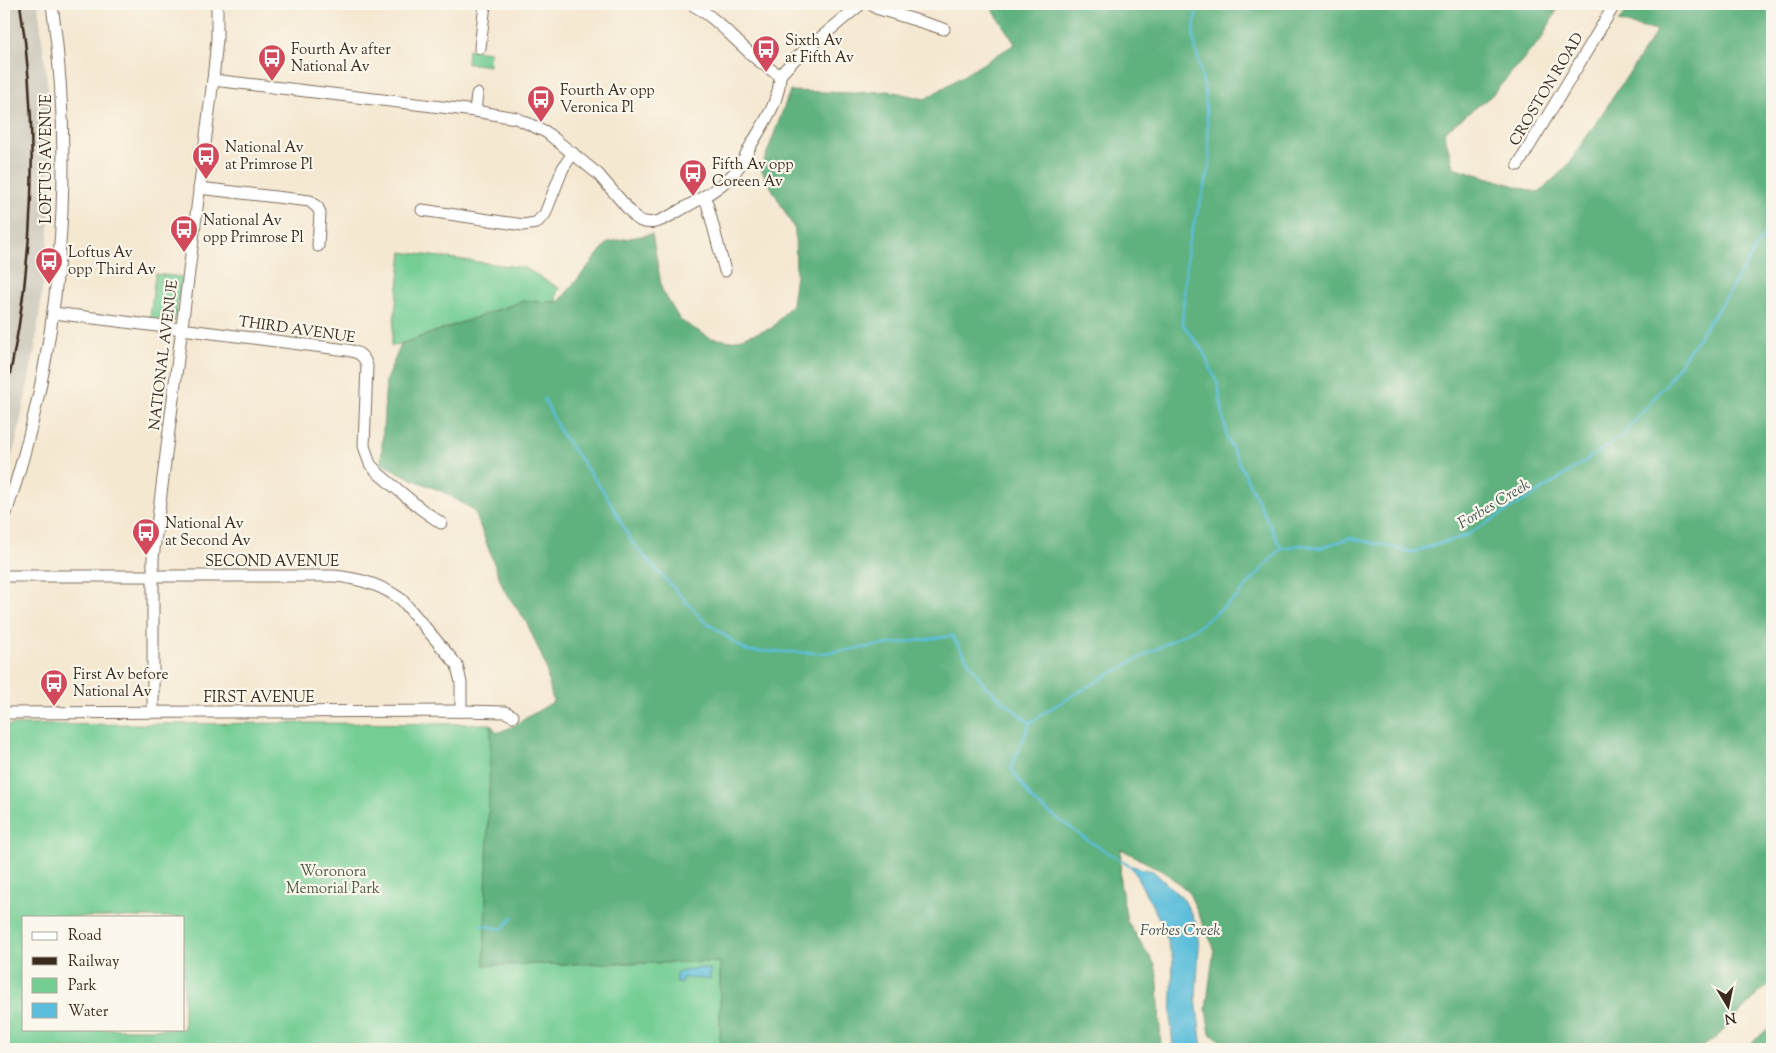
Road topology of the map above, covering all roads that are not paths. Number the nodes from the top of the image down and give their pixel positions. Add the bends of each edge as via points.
1 (52, 4) edge
2 (217, 4) edge
3 (486, 4) edge
4 (691, 4) edge
5 (861, 4) edge
6 (871, 4) edge
7 (1615, 4) edge
8 (944, 29) dead end
9 (480, 48) dead end
10 (780, 75) junction
11 (213, 80) junction
12 (477, 94) dead end
13 (474, 111) junction
14 (573, 153) junction
15 (1518, 165) dead end
16 (199, 188) junction
17 (703, 197) junction
18 (422, 210) dead end
19 (318, 246) dead end
20 (725, 271) dead end
21 (54, 313) junction
22 (181, 329) junction
23 (4, 519) edge
24 (441, 523) dead end
25 (4, 576) edge
26 (152, 576) junction
27 (461, 711) junction
28 (509, 711) dead end
29 (153, 712) junction
30 (4, 713) edge

1 - 21 street, LOFTUS AVENUE via 63,136 61,235
2 - 11 street, NATIONAL AVENUE
3 - 9 street
4 - 10 street via 708,14
5 - 10 street
6 - 8 street
7 - 15 street, CROSTON ROAD
10 - 17 street via 774,105 738,167 728,179
11 - 13 street
11 - 16 street, NATIONAL AVENUE
12 - 13 street
13 - 14 street via 532,124
14 - 17 street via 598,174 636,218 646,223 668,217
14 - 18 street via 563,168 545,214 536,223 523,225
16 - 19 street via 310,201 320,213
16 - 22 street, NATIONAL AVENUE
17 - 20 street
21 - 22 street, THIRD AVENUE
21 - 23 street, LOFTUS AVENUE via 27,443
22 - 24 street, THIRD AVENUE via 360,354 366,361 364,446 370,464
22 - 26 street, NATIONAL AVENUE
25 - 26 street, SECOND AVENUE
26 - 27 street, SECOND AVENUE via 334,576 356,578 380,587 402,600 457,665
26 - 29 street, NATIONAL AVENUE
27 - 28 street, FIRST AVENUE
27 - 29 street, FIRST AVENUE
29 - 30 street, FIRST AVENUE

